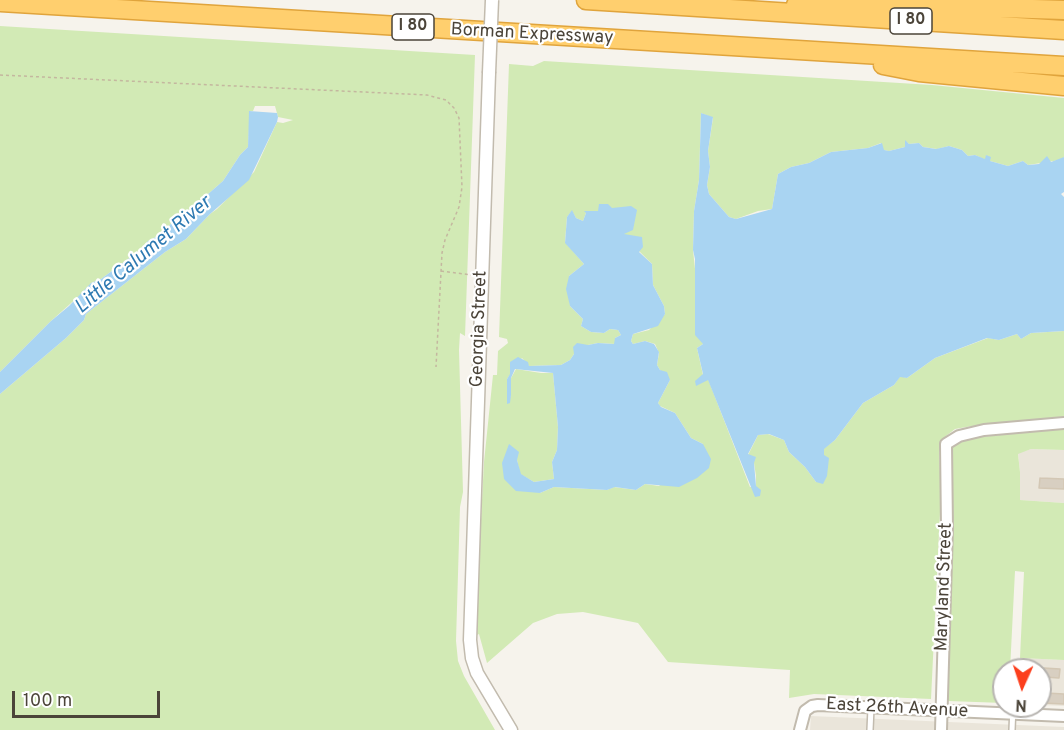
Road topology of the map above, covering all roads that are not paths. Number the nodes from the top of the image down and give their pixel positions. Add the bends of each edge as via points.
1 (492, 0) edge
2 (586, 0) edge
3 (0, 2) edge
4 (1064, 10) edge
5 (759, 11) junction
6 (1064, 30) edge
7 (825, 52) junction
8 (1064, 66) edge
9 (1064, 86) edge
10 (1064, 423) edge
11 (871, 708) junction
12 (992, 710) edge
13 (941, 711) junction
14 (512, 730) edge
15 (800, 730) edge
16 (870, 730) edge
17 (941, 730) edge

1 - 14 street, Georgia Street, bridge via 469,620 472,658 486,690
2 - 5 highway, Borman Expressway / I 80
3 - 7 highway, Borman Expressway / I 80
4 - 5 highway via 814,2
5 - 6 highway, Borman Expressway / I 80
7 - 8 highway, Borman Expressway / I 80
7 - 9 highway via 919,72
10 - 13 street, Maryland Street via 984,430 959,436 946,444
11 - 13 street, East 26th Avenue
11 - 15 street, East 26th Avenue via 812,706 805,711
11 - 16 lane
12 - 13 street, East 26th Avenue
13 - 17 street, Maryland Street

